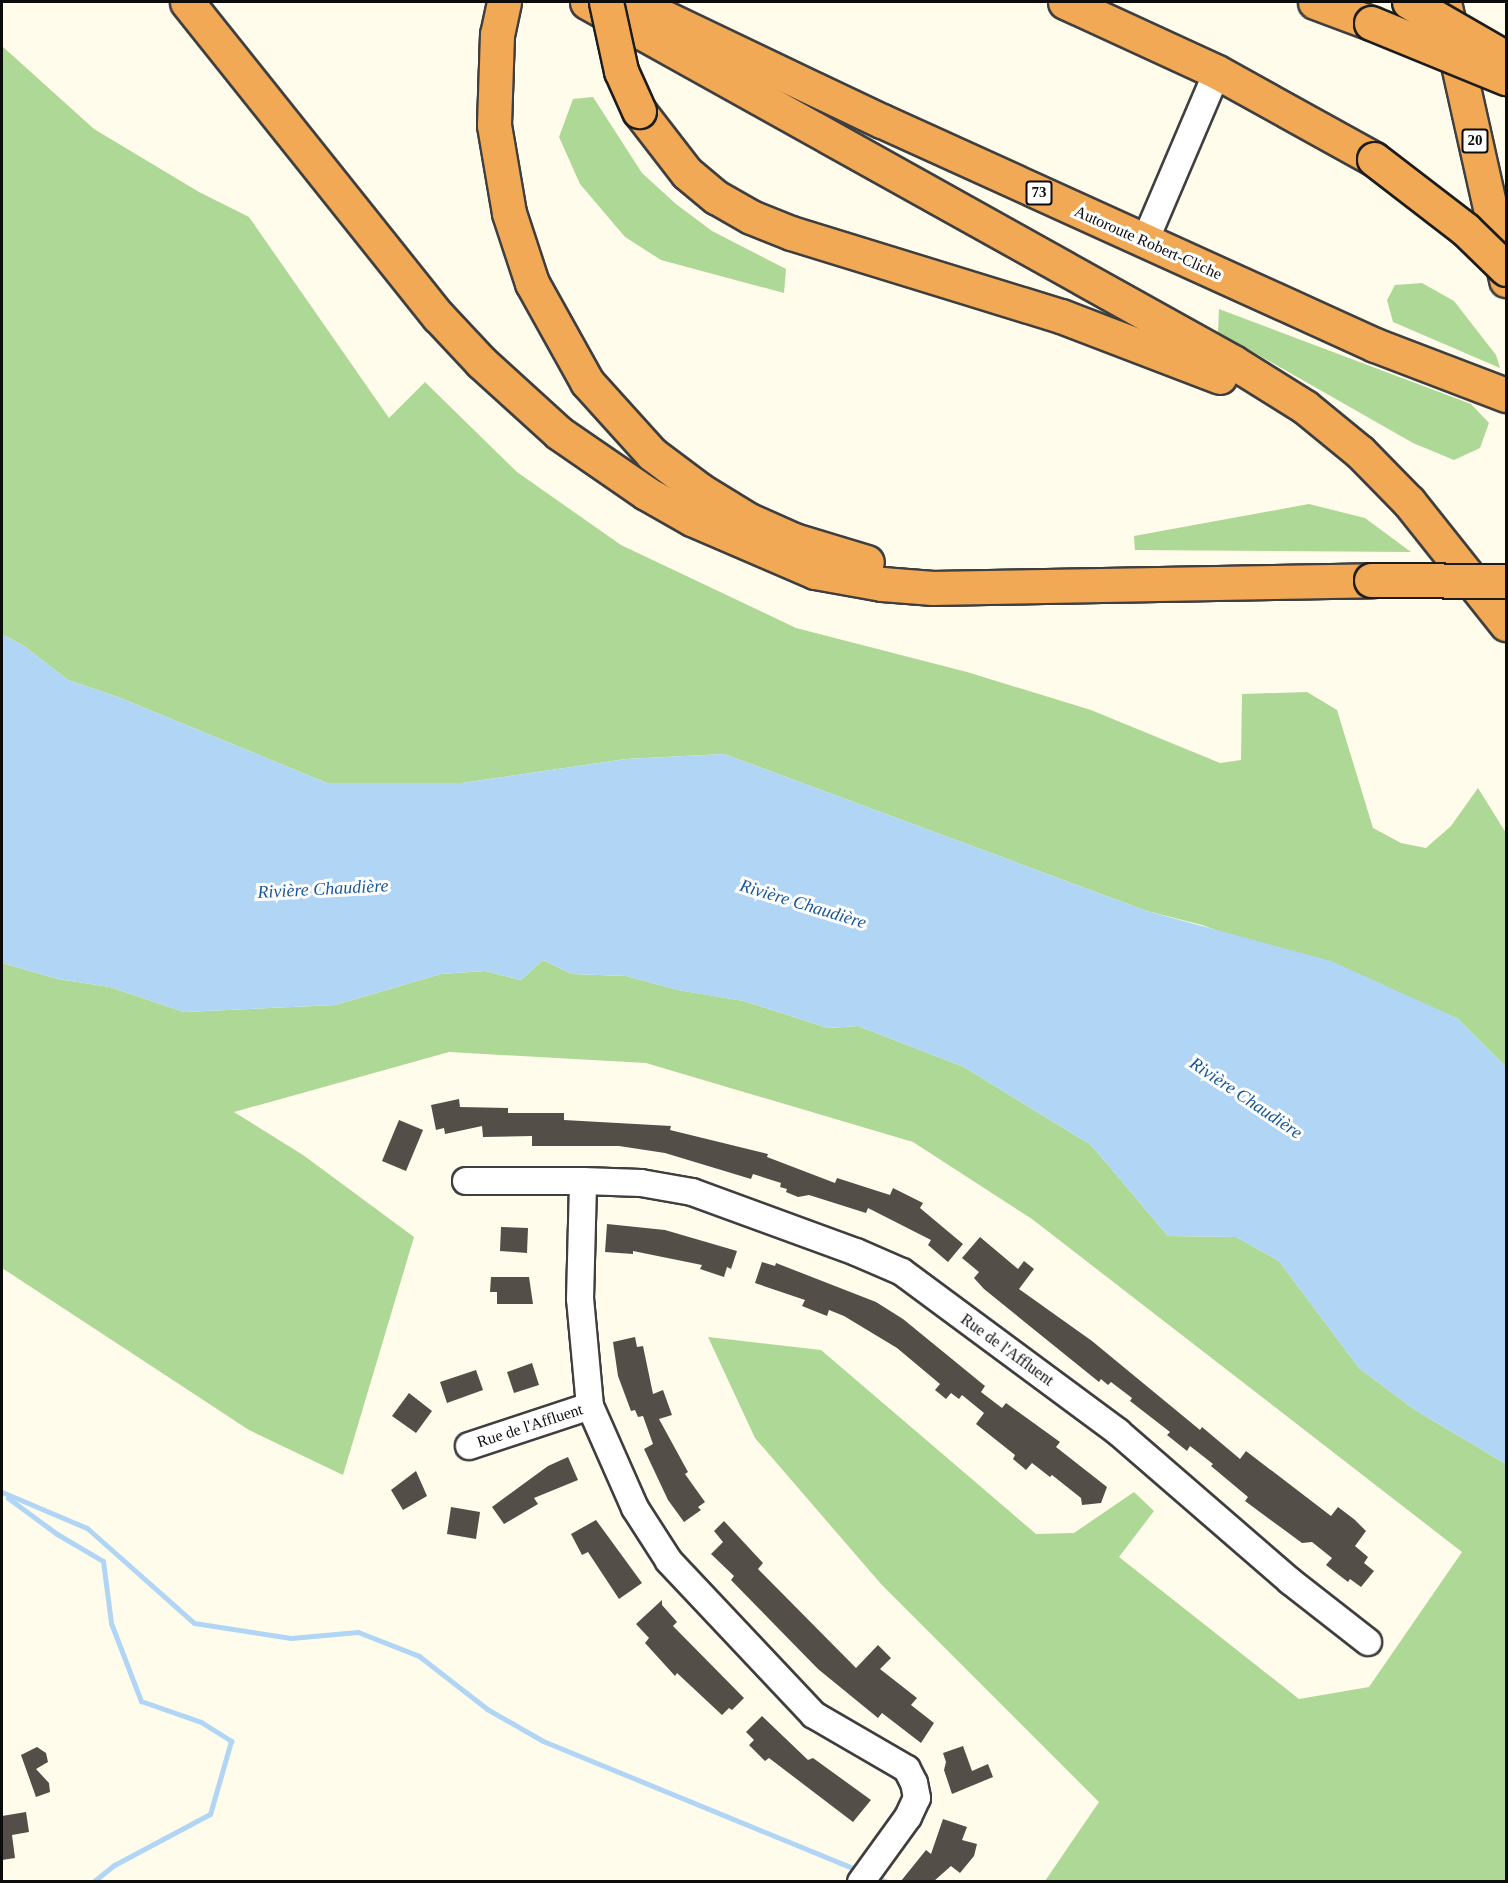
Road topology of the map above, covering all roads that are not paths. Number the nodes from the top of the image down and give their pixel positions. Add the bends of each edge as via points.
1 (187, 2) edge
2 (504, 2) edge
3 (587, 2) edge
4 (606, 2) edge
5 (632, 2) edge
6 (1065, 2) edge
7 (1315, 2) edge
8 (1408, 2) edge
9 (1444, 2) edge
10 (1506, 58) edge
11 (1217, 72) junction
12 (1506, 78) edge
13 (1145, 241) junction
14 (1506, 269) edge
15 (1506, 279) edge
16 (1506, 395) edge
17 (1409, 502) junction
18 (1303, 580) junction
19 (1506, 581) edge
20 (1506, 624) edge
21 (466, 1181) dead end
22 (584, 1181) junction
23 (590, 1406) junction
24 (469, 1446) dead end
25 (1368, 1642) dead end
26 (861, 1881) edge

1 - 18 highway via 423,298 482,362 559,433 646,493 692,519 815,572 882,584 933,588
2 - 18 highway via 497,34 494,125 509,213 532,284 581,372 616,418 652,454 700,490 747,519 794,540 882,565 937,571
3 - 17 highway via 1233,362 1305,407 1360,452
4 - 17 highway, bridge via 621,71 639,111 687,173 716,197 791,233 1061,316 1181,359 1286,413
5 - 13 highway, Autoroute Robert-Cliche / 73
6 - 11 highway
7 - 12 highway, bridge
8 - 10 highway, bridge
9 - 15 highway, 20
11 - 13 street
11 - 14 highway, bridge via 1374,159 1465,229
13 - 16 highway, Autoroute Robert-Cliche / 73 via 1375,345
17 - 20 highway
18 - 19 highway, bridge
21 - 22 street, Rue de l'Affluent
22 - 23 street, Rue de l'Affluent via 580,1299
22 - 25 street, Rue de l'Affluent via 692,1192 902,1272 1118,1432 1290,1581
23 - 24 street, Rue de l'Affluent
23 - 26 street, Rue de l'Affluent via 635,1508 669,1561 814,1715 907,1769 917,1798 900,1831

